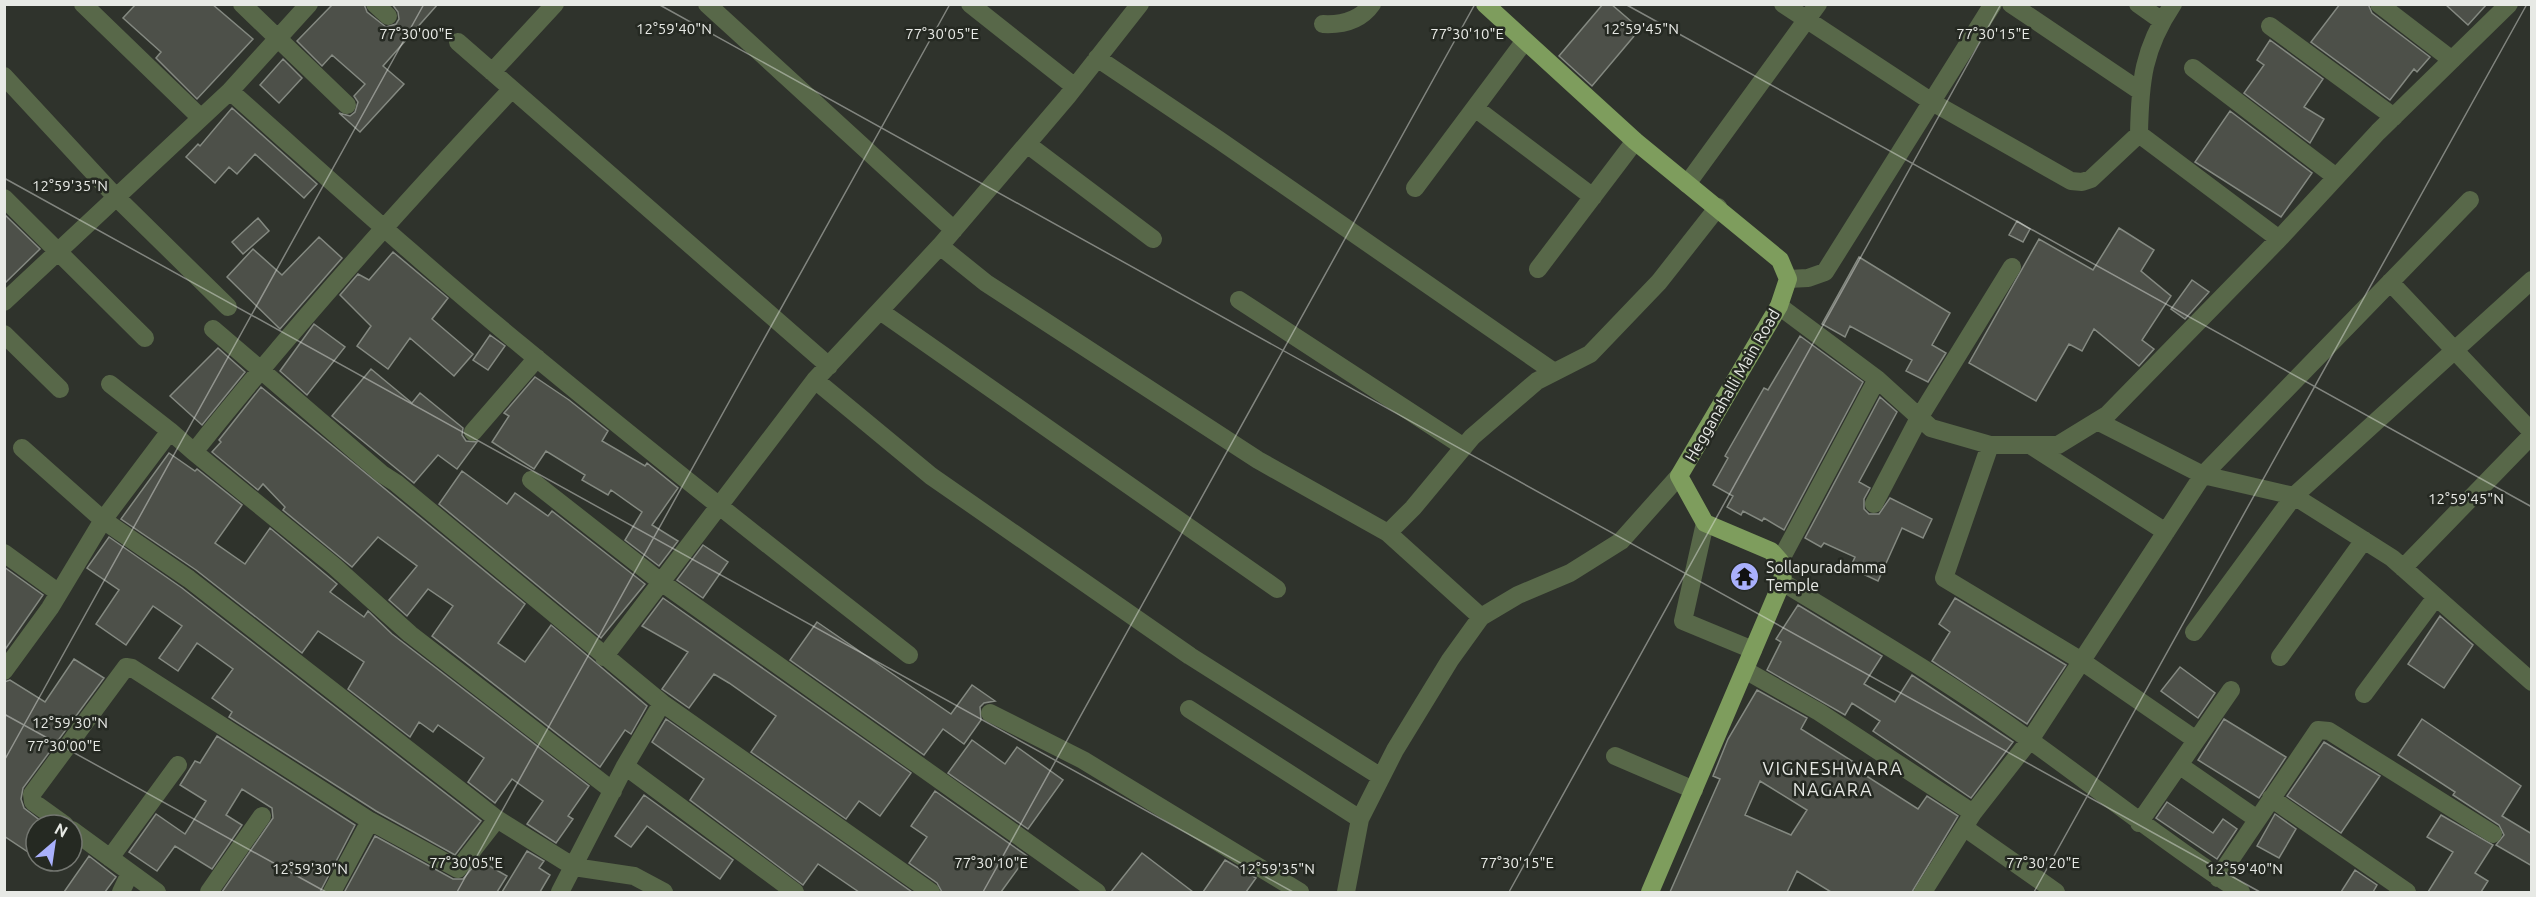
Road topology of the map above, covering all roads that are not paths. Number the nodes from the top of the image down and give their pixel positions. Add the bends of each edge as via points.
1 (83, 4) edge
2 (242, 4) edge
3 (309, 4) edge
4 (555, 4) edge
5 (707, 4) edge
6 (1140, 4) edge
7 (1372, 4) edge
8 (1485, 4) edge
9 (1783, 4) edge
10 (1818, 4) edge
11 (1993, 4) edge
12 (2011, 4) edge
13 (2138, 4) edge
14 (2173, 4) edge
15 (2379, 4) edge
16 (2509, 4) edge
17 (982, 8) edge
18 (1806, 21) junction
19 (2162, 21) junction
20 (1323, 24) dead end
21 (2270, 26) dead end
22 (278, 38) junction
23 (458, 42) dead end
24 (1524, 42) junction
25 (1097, 58) junction
26 (2452, 60) junction
27 (2193, 68) dead end
28 (492, 72) junction
29 (4, 76) edge
30 (1075, 87) junction
31 (511, 90) junction
32 (230, 91) junction
33 (2140, 92) junction
34 (1932, 102) junction
35 (347, 105) dead end
36 (1475, 108) junction
37 (2394, 117) junction
38 (201, 118) junction
39 (2139, 134) junction
40 (1635, 141) junction
41 (1027, 144) junction
42 (2336, 177) junction
43 (1687, 184) junction
44 (1415, 188) dead end
45 (116, 197) junction
46 (1593, 197) junction
47 (4, 198) edge
48 (2470, 200) dead end
49 (1718, 207) junction
50 (382, 227) junction
51 (954, 230) junction
52 (1153, 239) dead end
53 (2279, 239) junction
54 (940, 246) junction
55 (57, 253) junction
56 (2012, 267) dead end
57 (1538, 269) dead end
58 (1788, 279) junction
59 (2532, 280) edge
60 (2390, 282) junction
61 (1239, 300) dead end
62 (4, 302) edge
63 (1779, 306) junction
64 (228, 307) dead end
65 (880, 311) junction
66 (213, 329) dead end
67 (4, 334) edge
68 (145, 338) dead end
69 (2454, 350) junction
70 (537, 358) junction
71 (829, 366) junction
72 (261, 368) junction
73 (1554, 372) junction
74 (1877, 379) junction
75 (816, 380) junction
76 (110, 384) dead end
77 (60, 389) dead end
78 (1919, 418) junction
79 (2097, 421) junction
80 (170, 431) junction
81 (473, 432) dead end
82 (2532, 434) edge
83 (1990, 445) junction
84 (2030, 445) junction
85 (1464, 447) junction
86 (22, 448) dead end
87 (194, 452) junction
88 (1679, 476) junction
89 (2203, 476) junction
90 (531, 480) dead end
91 (2294, 496) junction
92 (1874, 504) dead end
93 (718, 507) junction
94 (103, 520) junction
95 (1705, 523) junction
96 (2166, 531) junction
97 (1388, 533) junction
98 (2364, 540) junction
99 (4, 553) edge
100 (1780, 561) junction
101 (2403, 568) junction
102 (662, 582) junction
103 (1782, 582) junction
104 (1277, 589) dead end
105 (59, 593) junction
106 (2436, 597) junction
107 (1481, 616) junction
108 (2194, 632) dead end
109 (1753, 650) junction
110 (909, 656) dead end
111 (603, 657) junction
112 (2280, 657) dead end
113 (2080, 660) junction
114 (1745, 669) junction
115 (4, 671) edge
116 (2532, 682) edge
117 (2231, 690) dead end
118 (2364, 694) dead end
119 (662, 703) junction
120 (1189, 709) dead end
121 (990, 713) dead end
122 (2030, 740) junction
123 (2196, 740) junction
124 (1616, 756) dead end
125 (178, 765) dead end
126 (2179, 765) junction
127 (625, 766) junction
128 (1381, 777) junction
129 (1694, 790) junction
130 (613, 791) junction
131 (2271, 798) junction
132 (48, 813) edge
133 (262, 816) dead end
134 (497, 819) junction
135 (1360, 819) junction
136 (2257, 819) junction
137 (1969, 820) junction
138 (370, 821) junction
139 (2139, 823) junction
140 (2493, 834) dead end
141 (84, 839) edge
142 (110, 858) junction
143 (574, 867) junction
144 (130, 873) junction
145 (2218, 878) junction
146 (632, 884) edge
147 (2051, 891) edge
148 (121, 892) edge
149 (157, 892) edge
150 (209, 892) edge
151 (332, 892) edge
152 (560, 892) edge
153 (664, 892) edge
154 (795, 892) edge
155 (931, 892) edge
156 (1097, 892) edge
157 (1300, 892) edge
158 (1346, 892) edge
159 (1650, 892) edge
160 (1923, 892) edge
161 (2241, 892) edge
162 (2407, 892) edge

1 - 38 street
2 - 22 street
3 - 22 street
4 - 28 street
5 - 51 street
6 - 25 street
7 - 20 street via 1349,22
8 - 24 main road
9 - 18 street
10 - 18 street
11 - 34 street
12 - 33 street
13 - 19 street
14 - 19 street
15 - 26 street
16 - 26 street
17 - 30 street
18 - 34 street
18 - 43 street
19 - 33 street via 2148,49
21 - 37 street
22 - 32 street
22 - 35 street
23 - 28 street
24 - 36 street
24 - 40 main road
25 - 30 street
25 - 73 street
26 - 37 street
27 - 42 street
28 - 31 street
29 - 45 street
30 - 41 street
31 - 50 street
31 - 71 street
32 - 38 street
32 - 50 street
33 - 39 street
34 - 39 street via 2072,181 2091,179
34 - 58 street via 1825,272
36 - 44 street
36 - 46 street
37 - 42 street
38 - 45 street
39 - 53 street
40 - 43 main road
40 - 46 street
41 - 51 street
41 - 52 street
42 - 53 street
43 - 49 main road
45 - 55 street
45 - 64 street
46 - 57 street
47 - 55 street
48 - 60 street
49 - 58 main road via 1780,260
49 - 73 street via 1659,282 1590,354
50 - 70 street
50 - 72 street
51 - 54 street
53 - 79 street
54 - 65 street
54 - 97 street via 986,283 1258,460
55 - 62 street
55 - 68 street
56 - 78 street
58 - 63 main road, Hegganahalli Main Road
59 - 69 street
60 - 69 street
60 - 89 street
61 - 85 street
63 - 74 street
63 - 88 main road, Hegganahalli Main Road
65 - 71 street
65 - 104 street
66 - 72 street
67 - 77 street
69 - 82 street
69 - 91 street
70 - 81 street
70 - 93 street
71 - 75 street
72 - 87 street
72 - 111 street
73 - 85 street via 1537,381
74 - 78 street
74 - 100 street
75 - 93 street
75 - 128 street via 931,476 1190,656
76 - 80 street
78 - 83 street via 1931,428
78 - 92 street
79 - 84 street via 2058,445
79 - 89 street
80 - 87 street
80 - 94 street
82 - 101 street
83 - 84 street
83 - 113 street via 1944,578
84 - 96 street
85 - 97 street
86 - 94 street
87 - 130 street via 334,566 410,634
88 - 95 main road, Hegganahalli Main Road
88 - 107 street via 1621,541 1570,573
89 - 91 street
89 - 96 street
90 - 102 street
91 - 98 street
91 - 108 street
93 - 102 street
93 - 110 street
94 - 105 street
94 - 134 street via 189,579
95 - 100 main road via 1771,551
95 - 109 street via 1683,621
96 - 113 street
97 - 107 street
98 - 101 street
98 - 112 street
99 - 105 street
100 - 103 main road
101 - 106 street
102 - 111 street
102 - 156 street
103 - 109 main road
103 - 122 street
105 - 115 street
106 - 116 street
106 - 118 street
107 - 128 street via 1450,660
109 - 114 main road
111 - 119 street
113 - 122 street
113 - 123 street
114 - 129 main road
114 - 137 street via 1819,712
117 - 123 street
119 - 127 street
119 - 155 street
120 - 135 street
121 - 157 street via 1083,760
122 - 137 street
122 - 139 street
123 - 126 street
124 - 129 street
125 - 142 street
126 - 136 street
126 - 139 street
127 - 130 street
127 - 154 street
128 - 135 street
129 - 159 main road
130 - 143 street
131 - 136 street
131 - 140 street via 2313,734 2323,729
131 - 162 street
132 - 138 street via 33,802 32,794 126,668 132,668
133 - 150 street
134 - 138 street via 458,869
134 - 143 street
135 - 158 street
136 - 145 street
137 - 147 street
137 - 160 street
138 - 151 street
139 - 145 street
141 - 142 street
142 - 144 street
143 - 146 street
143 - 152 street
144 - 148 street
144 - 149 street
145 - 161 street
146 - 153 street

